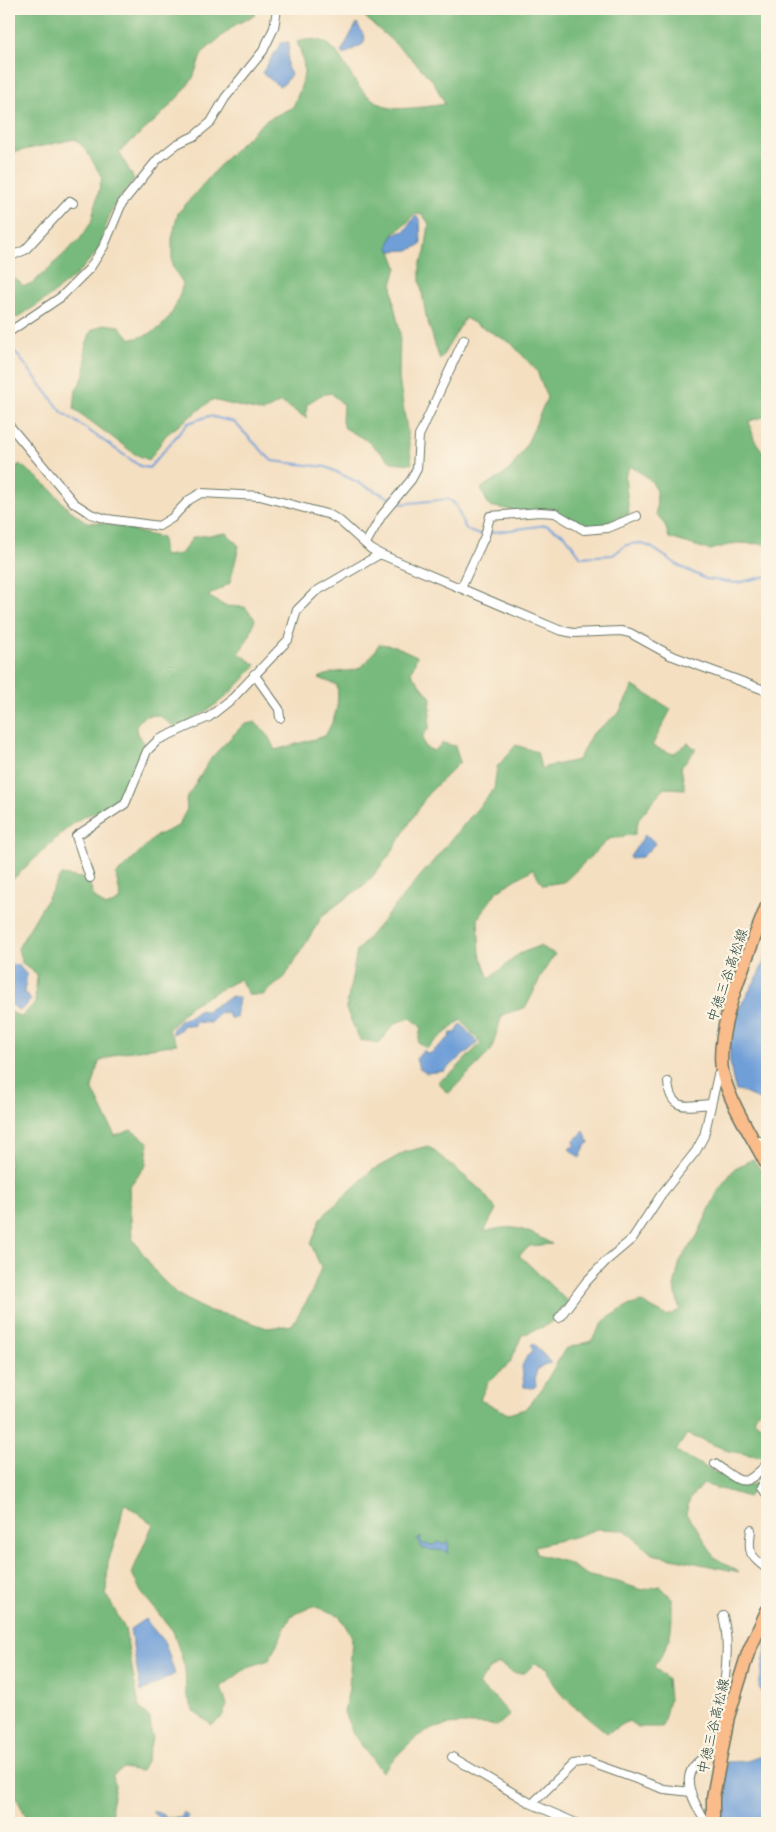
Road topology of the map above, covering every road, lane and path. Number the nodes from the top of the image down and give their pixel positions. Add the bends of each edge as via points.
1 (277, 9) edge
2 (73, 203) dead end
3 (9, 257) edge
4 (10, 329) edge
5 (464, 339) dead end
6 (9, 425) edge
7 (637, 516) dead end
8 (366, 543) junction
9 (380, 554) junction
10 (461, 588) junction
11 (254, 674) junction
12 (767, 691) edge
13 (280, 718) dead end
14 (90, 878) dead end
15 (767, 906) edge
16 (723, 1073) junction
17 (668, 1082) dead end
18 (710, 1104) junction
19 (761, 1141) edge
20 (767, 1165) edge
21 (560, 1318) dead end
22 (715, 1464) dead end
23 (767, 1464) edge
24 (767, 1474) edge
25 (767, 1495) edge
26 (751, 1530) dead end
27 (767, 1569) edge
28 (767, 1611) edge
29 (722, 1616) dead end
30 (728, 1717) junction
31 (722, 1749) junction
32 (452, 1757) dead end
33 (691, 1792) junction
34 (532, 1804) junction
35 (576, 1823) edge
36 (706, 1823) edge
37 (712, 1823) edge

1 - 4 street via 270,41 225,98 211,122 158,158 122,203 104,246 90,268 61,297
2 - 3 street via 70,201 24,250
5 - 8 street via 419,436 417,469
6 - 8 street via 74,503 106,519 159,526 201,493 260,496 330,515
7 - 10 street via 608,528 584,530 555,513 490,516
8 - 9 street
9 - 10 street
9 - 11 street via 315,592 298,610 288,640
10 - 12 street via 558,630 630,634 670,655
11 - 13 street via 279,709
11 - 14 street via 233,698 209,717 158,740 147,751 126,804 76,836
15 - 16 main road, 中徳三谷高松線 via 725,1026 721,1056
16 - 18 street via 718,1075
16 - 19 main road, 中徳三谷高松線 via 734,1104
17 - 18 street via 668,1091 678,1104
18 - 21 street via 704,1136 696,1151 661,1194 632,1239 586,1282
19 - 20 main road, 中徳三谷高松線
22 - 23 street via 744,1482 754,1478
24 - 25 street via 760,1488
26 - 27 street via 749,1550 752,1558
28 - 30 main road, 中徳三谷高松線 via 748,1653
29 - 30 street via 726,1627 726,1648 722,1710
30 - 31 main road, 中徳三谷高松線
31 - 33 street via 696,1761 688,1783
31 - 37 main road, 中徳三谷高松線
32 - 34 street
33 - 34 street via 664,1789 589,1762 573,1764
33 - 36 street
34 - 35 street

